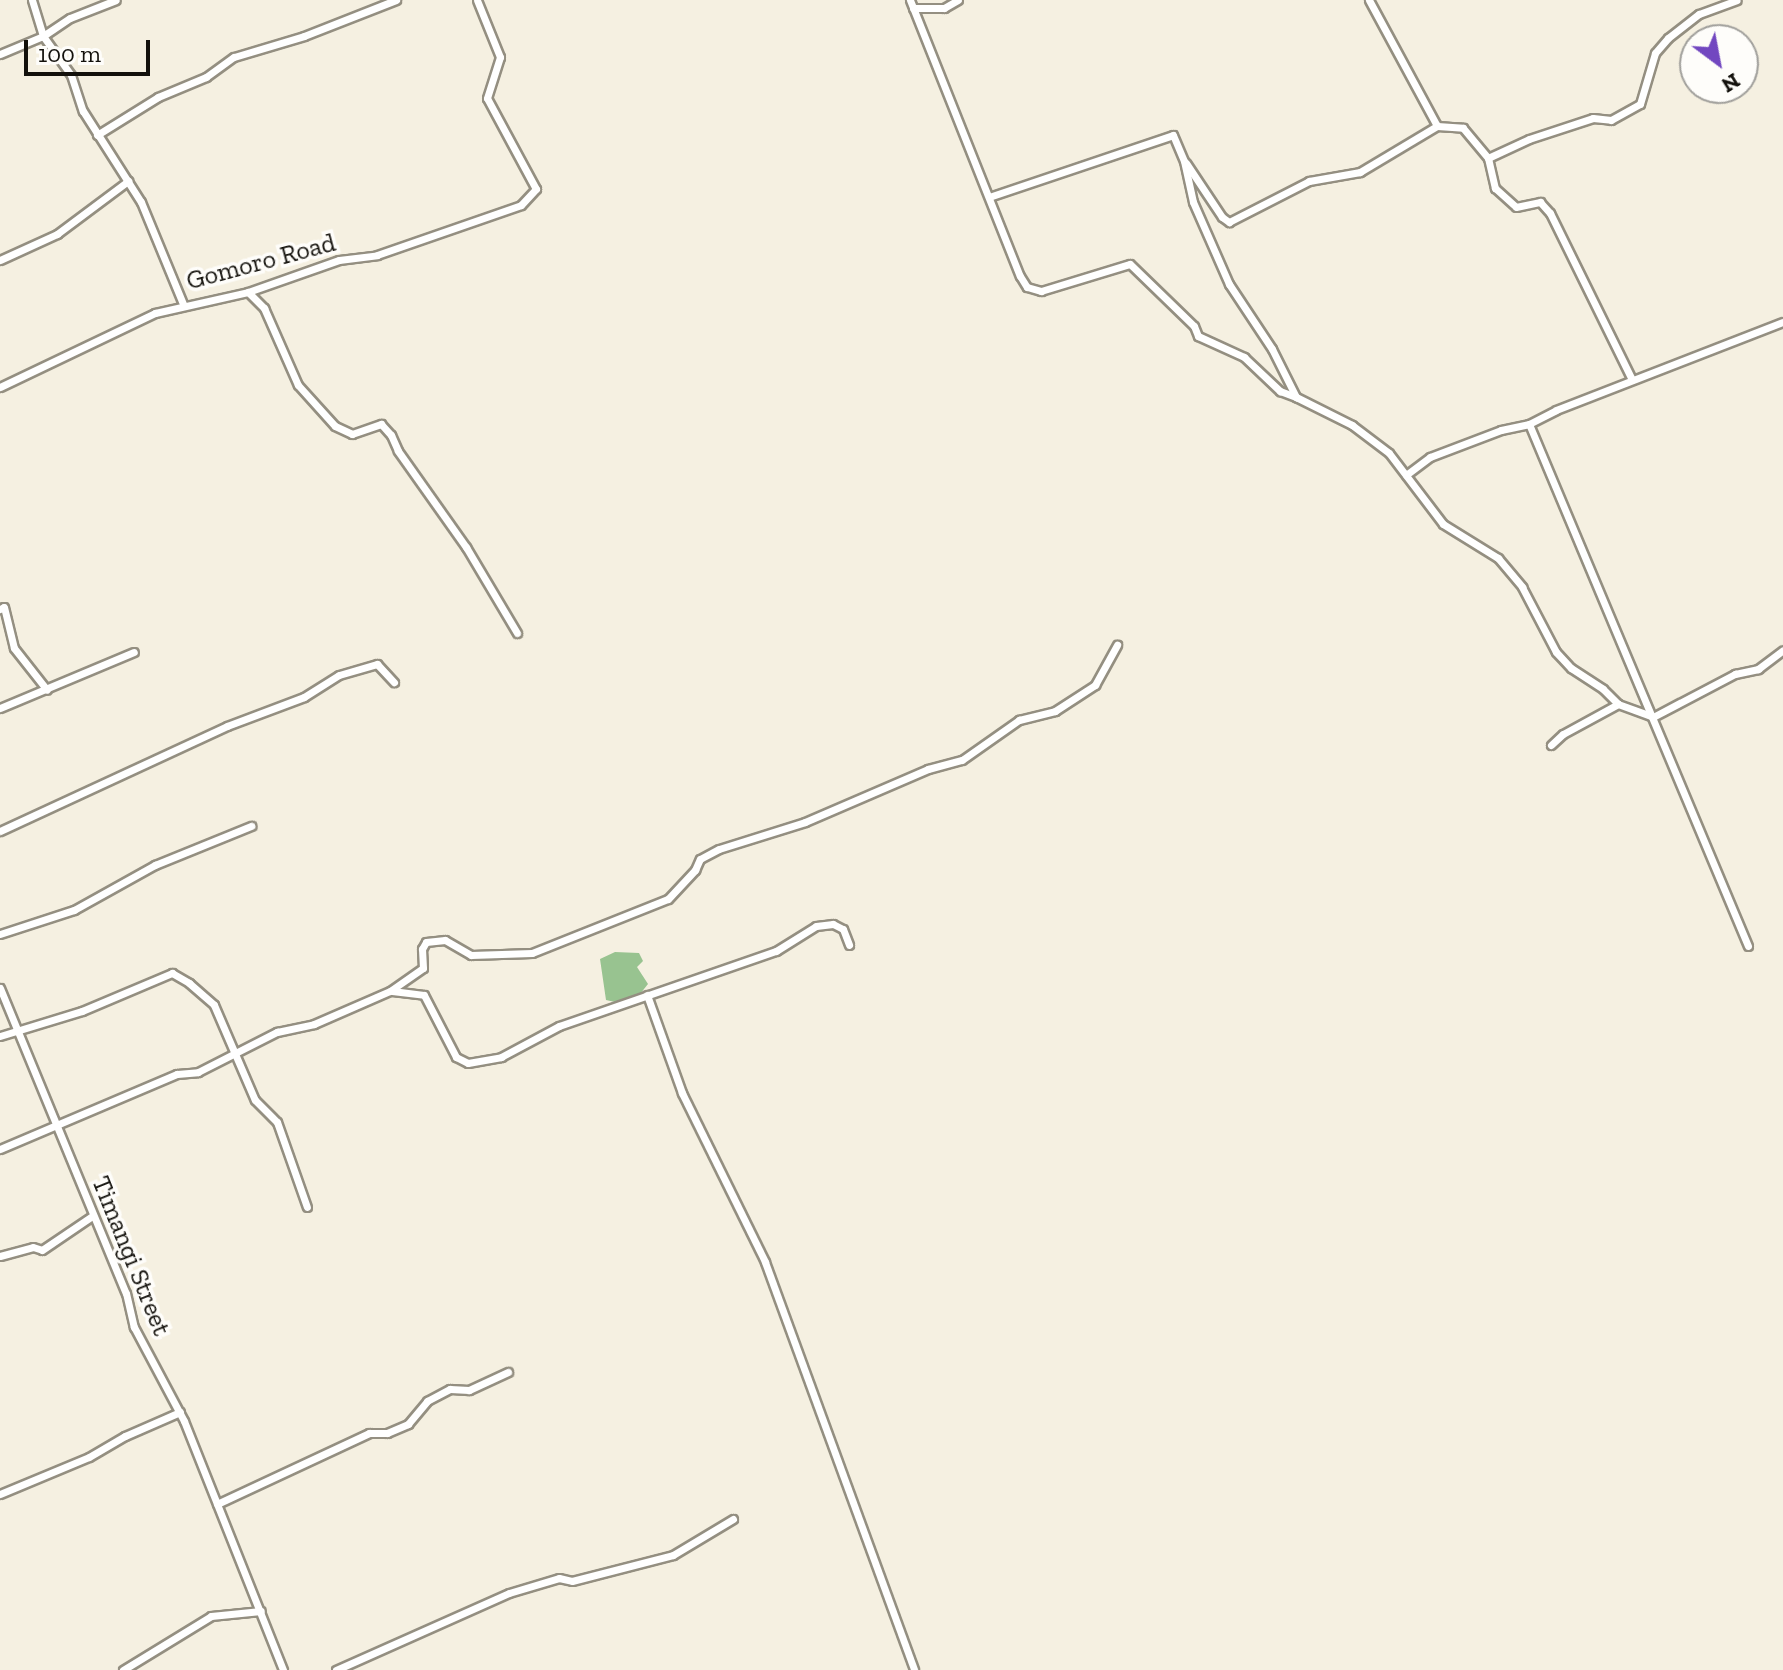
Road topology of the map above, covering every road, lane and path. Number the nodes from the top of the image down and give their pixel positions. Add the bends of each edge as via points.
1 (32, 0) edge
2 (116, 0) edge
3 (396, 0) edge
4 (477, 0) edge
5 (958, 0) edge
6 (1369, 0) edge
7 (1737, 0) edge
8 (911, 4) edge
9 (43, 36) junction
10 (0, 54) edge
11 (1437, 126) junction
12 (97, 135) junction
13 (1488, 158) junction
14 (1184, 161) junction
15 (128, 181) junction
16 (989, 197) junction
17 (0, 260) edge
18 (248, 292) junction
19 (183, 304) junction
20 (1783, 322) edge
21 (1632, 380) junction
22 (0, 387) edge
23 (1296, 397) junction
24 (1529, 424) junction
25 (1406, 475) junction
26 (0, 609) edge
27 (517, 633) dead end
28 (1117, 645) dead end
29 (1783, 650) edge
30 (134, 652) dead end
31 (394, 682) dead end
32 (47, 690) junction
33 (1618, 704) junction
34 (0, 708) edge
35 (1653, 717) junction
36 (1551, 745) dead end
37 (251, 826) dead end
38 (0, 831) edge
39 (0, 934) edge
40 (849, 945) dead end
41 (1748, 946) dead end
42 (0, 988) edge
43 (390, 991) junction
44 (647, 995) junction
45 (17, 1031) junction
46 (0, 1036) edge
47 (234, 1056) junction
48 (58, 1124) junction
49 (0, 1149) edge
50 (307, 1207) dead end
51 (92, 1216) junction
52 (0, 1256) edge
53 (508, 1372) dead end
54 (180, 1412) junction
55 (0, 1494) edge
56 (217, 1504) junction
57 (733, 1519) dead end
58 (261, 1611) junction
59 (123, 1670) edge
60 (283, 1670) edge
61 (336, 1670) edge
62 (914, 1670) edge

1 - 9 street
2 - 9 street via 70,18
3 - 12 street via 234,57
4 - 18 street, Gomoro Road via 500,57 487,98 536,189 521,205
5 - 8 street via 944,8
6 - 11 street
7 - 13 street via 1699,14 1668,38 1655,53 1640,104 1611,120 1593,118
8 - 16 street
9 - 10 street
9 - 12 street via 71,75
11 - 13 street via 1463,128
11 - 14 street via 1360,172 1309,181 1229,222
12 - 15 street
13 - 21 street via 1495,188 1516,207 1540,202 1550,213
14 - 16 street via 1173,135
14 - 23 street via 1193,202 1229,284
15 - 17 street via 57,234
15 - 19 street
16 - 23 street via 1027,287 1041,291 1130,264 1198,336 1244,357 1280,391
18 - 19 street, Gomoro Road
18 - 27 street via 264,308 298,385 335,426 352,434 381,424 391,435
19 - 22 street, Gomoro Road
20 - 21 street
21 - 24 street
23 - 25 street via 1352,425 1389,453
24 - 25 street via 1430,457
24 - 35 street
25 - 33 street via 1443,524 1498,558 1522,587 1556,652
26 - 32 street via 4,607 14,648
28 - 43 street via 1095,685 1047,716 1019,720 962,760 928,769 805,822 719,849 700,859 668,899 532,953 471,955 445,940 426,942 423,968
29 - 35 street via 1758,669 1735,674
30 - 32 street via 54,682
31 - 38 street via 377,664 339,675 304,697 227,726
32 - 34 street
33 - 35 street
33 - 36 street
35 - 41 street
37 - 39 street via 155,865 74,910
40 - 44 street via 843,929 816,926 776,951
42 - 45 street, Timangi Street
43 - 44 street via 424,995 456,1057 468,1063 501,1057 559,1026
43 - 47 street via 314,1024 277,1032
44 - 62 street via 682,1093 765,1262
45 - 46 street
45 - 47 street via 82,1011 172,973 214,1005
45 - 48 street, Timangi Street
47 - 48 street
47 - 50 street via 255,1100 277,1122
48 - 49 street
48 - 51 street, Timangi Street
51 - 52 street via 42,1250 33,1247
51 - 54 street, Timangi Street via 126,1293 134,1327
53 - 56 street via 469,1390 450,1389 427,1401 408,1424 387,1433 369,1433
54 - 55 street
54 - 56 street, Timangi Street
56 - 58 street, Timangi Street
57 - 61 street via 673,1555 509,1593
58 - 59 street via 211,1616
58 - 60 street, Timangi Street

